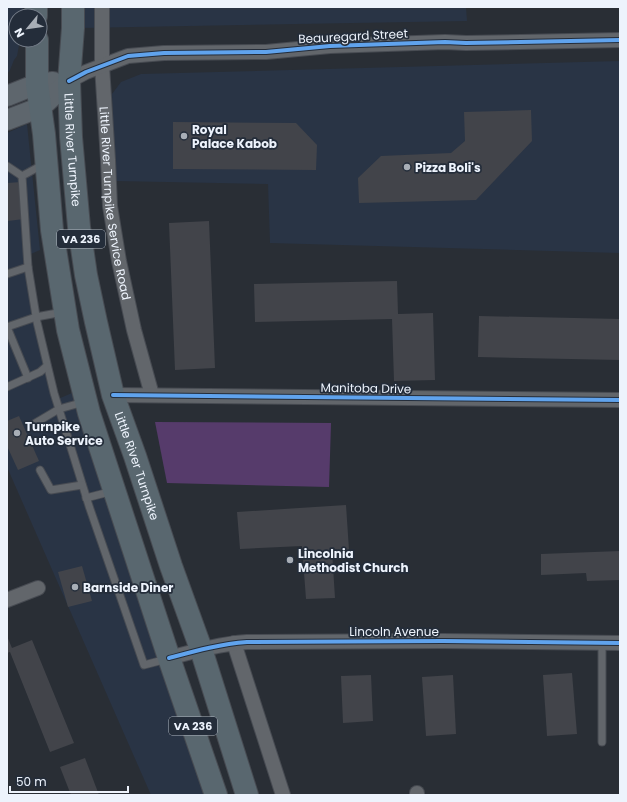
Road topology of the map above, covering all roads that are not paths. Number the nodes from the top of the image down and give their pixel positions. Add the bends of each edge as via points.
1 (72, 7) edge
2 (102, 7) edge
3 (620, 40) edge
4 (37, 48) edge
5 (102, 66) junction
6 (69, 81) junction
7 (37, 84) junction
8 (7, 96) edge
9 (41, 107) junction
10 (7, 120) edge
11 (46, 163) junction
12 (7, 166) edge
13 (22, 176) junction
14 (28, 267) junction
15 (7, 274) edge
16 (65, 312) junction
17 (36, 317) junction
18 (7, 327) edge
19 (47, 366) junction
20 (28, 378) junction
21 (7, 387) edge
22 (113, 395) junction
23 (152, 395) junction
24 (620, 400) edge
25 (86, 401) junction
26 (59, 409) junction
27 (32, 425) dead end
28 (40, 470) dead end
29 (82, 485) junction
30 (115, 491) junction
31 (86, 498) junction
32 (38, 588) dead end
33 (7, 600) edge
34 (234, 643) junction
35 (602, 643) junction
36 (620, 643) edge
37 (201, 649) junction
38 (169, 658) junction
39 (602, 742) dead end
40 (216, 795) edge
41 (247, 795) edge
42 (284, 795) edge

1 - 6 main road, Little River Turnpike / VA 236
2 - 5 street, Little River Turnpike Service Road
3 - 5 street, Beauregard Street via 330,46 266,52 164,53 128,56
4 - 7 main road, VA 236
5 - 6 street, Beauregard Street
5 - 23 street, Little River Turnpike Service Road via 110,206 132,322
6 - 7 main road
6 - 9 main road, Beauregard Street
6 - 22 main road, Little River Turnpike / VA 236 via 79,227 86,275
7 - 8 main road
7 - 9 main road, VA 236
9 - 10 main road
9 - 11 main road, VA 236
11 - 13 lane
11 - 16 main road, VA 236 via 52,230
12 - 13 lane
13 - 14 lane
14 - 15 lane
14 - 17 lane
16 - 17 lane
16 - 25 main road, VA 236
17 - 18 lane
17 - 19 lane
18 - 20 lane
19 - 20 lane
19 - 26 lane
20 - 21 lane
22 - 23 street, Manitoba Drive
22 - 37 main road, Little River Turnpike / VA 236
23 - 24 street, Manitoba Drive
25 - 26 lane
25 - 30 main road, VA 236
26 - 27 lane
26 - 29 lane
28 - 29 lane via 51,490
29 - 31 lane
30 - 31 lane
30 - 38 main road, VA 236
31 - 38 lane via 144,665
32 - 33 street
34 - 35 street, Lincoln Avenue
34 - 37 street, Lincoln Avenue
34 - 42 street
35 - 36 street, Lincoln Avenue
35 - 39 lane
37 - 38 street, Lincoln Avenue
37 - 41 main road, Little River Turnpike / VA 236
38 - 40 main road, VA 236

